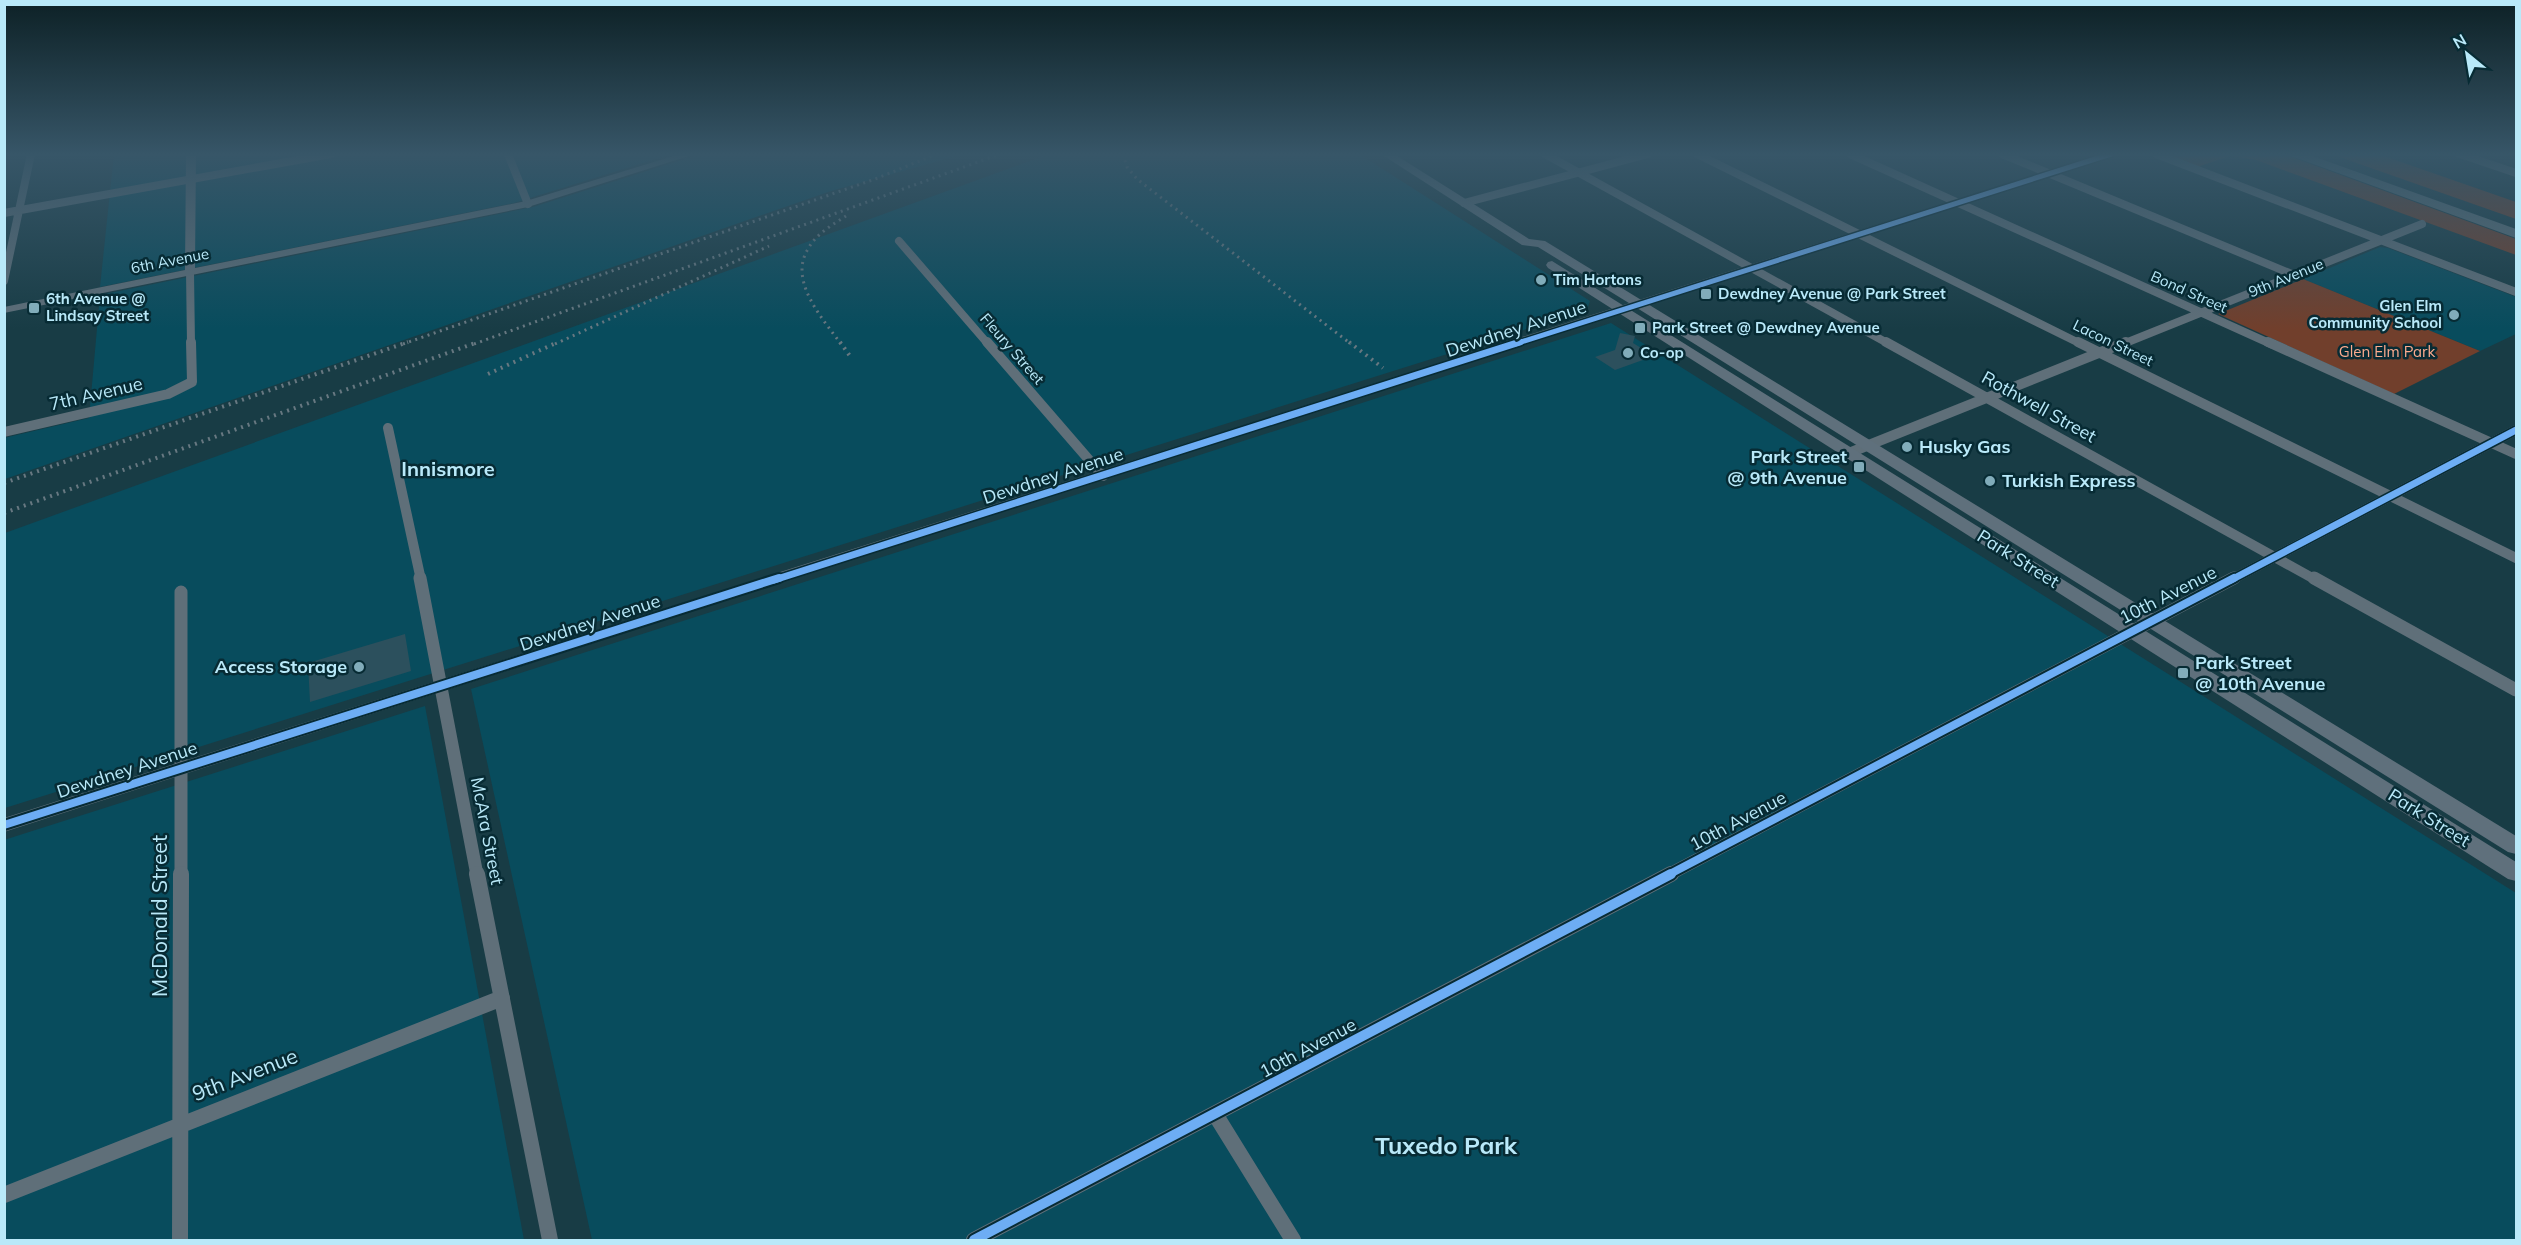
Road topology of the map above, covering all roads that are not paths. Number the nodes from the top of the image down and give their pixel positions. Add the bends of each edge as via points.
1 (20, 212) edge
2 (191, 212) edge
3 (488, 212) edge
4 (1478, 212) edge
5 (1650, 212) edge
6 (1813, 212) edge
7 (1931, 212) edge
8 (1979, 212) edge
9 (2141, 212) edge
10 (2308, 212) edge
11 (2456, 212) edge
12 (2486, 212) edge
13 (2517, 223) edge
14 (2422, 224) dead end
15 (2517, 234) edge
16 (1859, 235) junction
17 (2381, 240) junction
18 (899, 241) dead end
19 (1526, 242) junction
20 (1754, 269) junction
21 (190, 272) junction
22 (2294, 275) junction
23 (4, 281) edge
24 (2517, 292) edge
25 (1642, 305) junction
26 (4, 310) edge
27 (1624, 310) junction
28 (2201, 312) junction
29 (2099, 353) junction
30 (1988, 397) junction
31 (388, 428) dead end
32 (2517, 430) edge
33 (4, 432) edge
34 (2493, 443) junction
35 (1868, 445) junction
36 (1849, 453) junction
37 (2517, 454) edge
38 (1103, 476) junction
39 (2391, 496) junction
40 (2277, 556) junction
41 (2517, 558) edge
42 (181, 592) dead end
43 (2151, 621) junction
44 (2132, 631) junction
45 (440, 687) junction
46 (2517, 690) edge
47 (182, 768) junction
48 (4, 825) edge
49 (2517, 846) edge
50 (2517, 873) edge
51 (502, 998) junction
52 (1215, 1114) junction
53 (181, 1124) junction
54 (4, 1195) edge
55 (180, 1240) edge
56 (550, 1240) edge
57 (974, 1240) edge
58 (1293, 1240) edge

1 - 23 street
2 - 21 street
3 - 21 street, 6th Avenue
4 - 19 main road, Park Street
5 - 20 street, Rothwell Street
6 - 16 street, Lacon Street
7 - 16 street, Dewdney Avenue
8 - 28 street, Bond Street
9 - 22 street
10 - 17 street
11 - 15 highway
12 - 13 highway
14 - 17 street, 9th Avenue
16 - 20 street, Dewdney Avenue
16 - 29 street, Lacon Street
17 - 22 street, 9th Avenue
17 - 24 street
18 - 38 street, Fleury Street
19 - 25 main road, Park Street via 1541,244
19 - 27 main road, Park Street via 1526,248
20 - 25 street, Dewdney Avenue
20 - 30 street, Rothwell Street
21 - 26 street, 6th Avenue
21 - 33 street, 7th Avenue via 192,382 168,394
22 - 28 street, 9th Avenue
25 - 27 street, Dewdney Avenue
25 - 35 main road, Park Street
27 - 36 main road, Park Street
27 - 38 street, Dewdney Avenue
28 - 29 street, 9th Avenue
28 - 34 street, Bond Street
29 - 30 street, 9th Avenue
29 - 39 street, Lacon Street
30 - 35 street, 9th Avenue
30 - 40 street, Rothwell Street
31 - 45 street, McAra Street
32 - 34 street, 10th Avenue
34 - 37 street, Bond Street
34 - 39 street, 10th Avenue
35 - 36 street, 9th Avenue
35 - 43 main road, Park Street
36 - 44 main road, Park Street
38 - 45 street, Dewdney Avenue
39 - 40 street, 10th Avenue
39 - 41 street, Lacon Street
40 - 43 street, 10th Avenue
40 - 46 street, Rothwell Street
42 - 47 street, McDonald Street
43 - 44 street, 10th Avenue
43 - 49 main road, Park Street
44 - 50 main road, Park Street
44 - 52 street, 10th Avenue
45 - 47 street, Dewdney Avenue
45 - 51 street, McAra Street
47 - 48 street, Dewdney Avenue
47 - 53 street, McDonald Street
51 - 53 street, 9th Avenue
51 - 56 street, McAra Street
52 - 57 street, 10th Avenue
52 - 58 street
53 - 54 street, 9th Avenue
53 - 55 street, McDonald Street

